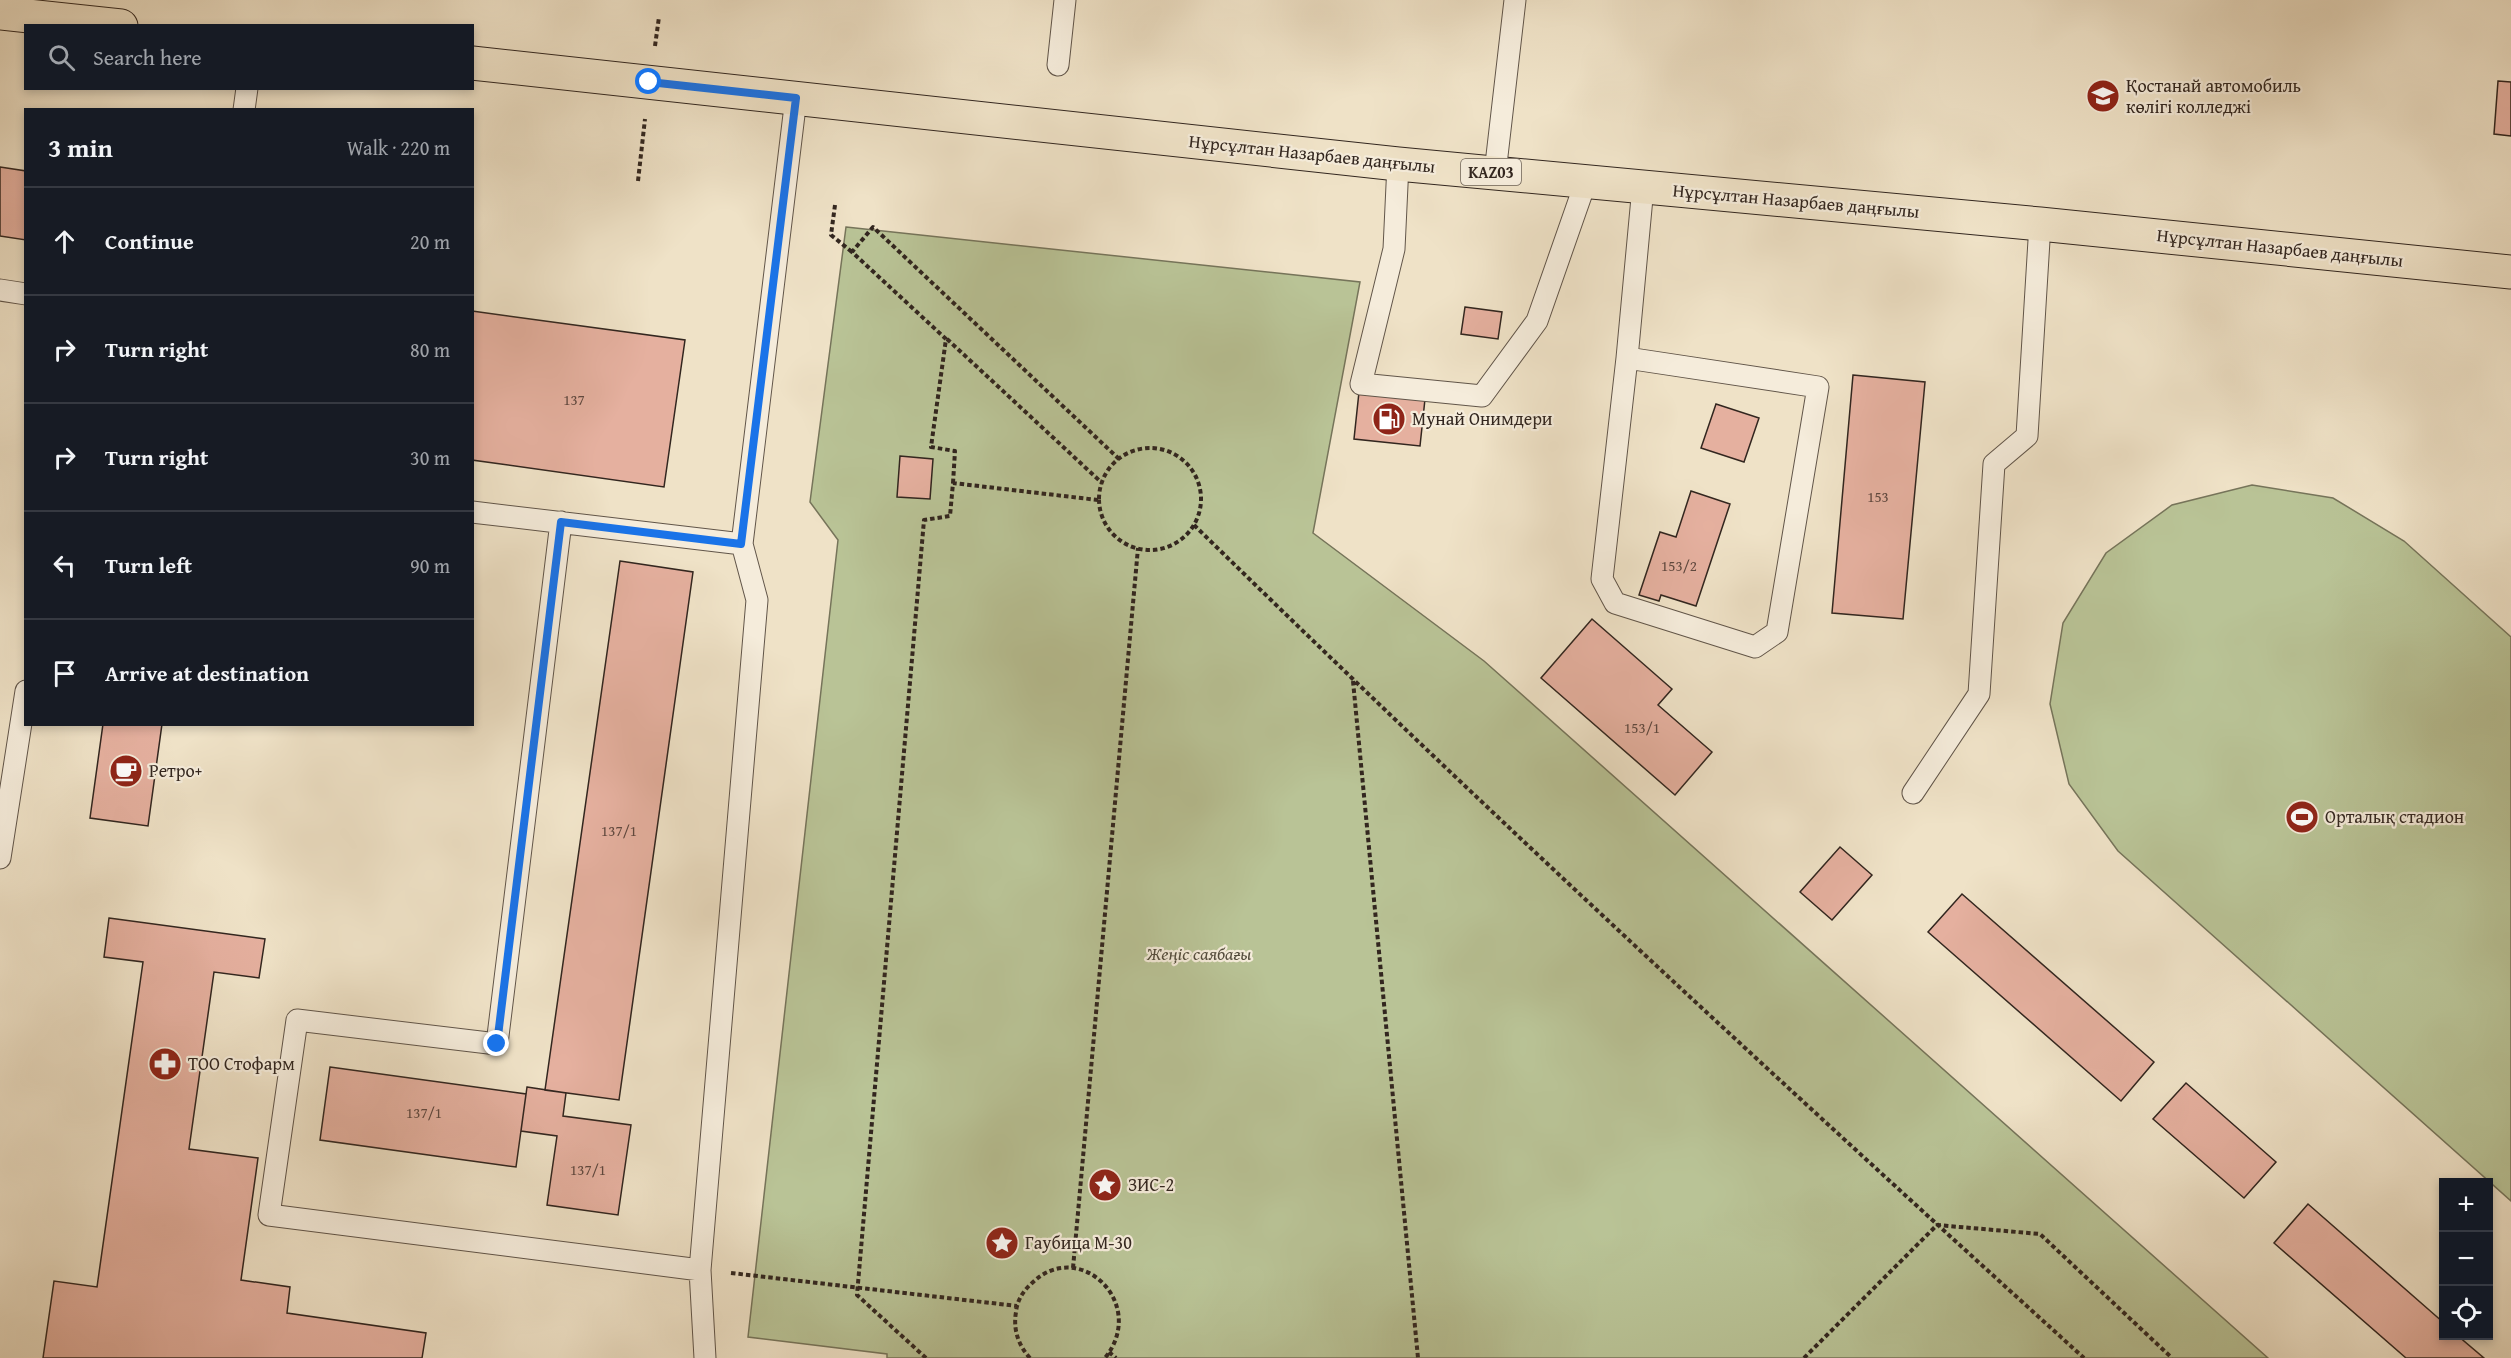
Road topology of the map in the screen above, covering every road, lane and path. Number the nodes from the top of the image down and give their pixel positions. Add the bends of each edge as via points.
1 (1065, 0) edge
2 (1515, 0) edge
3 (0, 13) edge
4 (102, 24) edge
5 (474, 63) edge
6 (1058, 65) dead end
7 (247, 90) edge
8 (796, 98) junction
9 (244, 108) edge
10 (1398, 164) junction
11 (1496, 173) junction
12 (1586, 181) junction
13 (1643, 187) junction
14 (834, 205) dead end
15 (2040, 224) junction
16 (852, 252) junction
17 (2511, 272) edge
18 (0, 290) edge
19 (24, 294) edge
20 (946, 339) junction
21 (1627, 358) junction
22 (1119, 459) junction
23 (953, 483) junction
24 (1102, 483) junction
25 (1098, 500) junction
26 (474, 512) edge
27 (561, 522) junction
28 (1194, 525) junction
29 (741, 544) junction
30 (1138, 548) junction
31 (1353, 680) junction
32 (24, 704) edge
33 (1913, 794) dead end
34 (0, 858) edge
35 (1937, 1225) junction
36 (1073, 1268) junction
37 (700, 1270) junction
38 (857, 1286) junction
39 (1017, 1306) junction
40 (1109, 1352) junction
41 (705, 1358) edge
42 (926, 1358) edge
43 (1030, 1358) edge
44 (1105, 1358) edge
45 (1116, 1358) edge
46 (1418, 1358) edge
47 (1804, 1358) edge
48 (2084, 1358) edge
49 (2172, 1358) edge

1 - 6 lane
2 - 11 lane
3 - 4 main road
5 - 8 main road, Нұрсұлтан Назарбаев даңғылы / KАZ03
7 - 9 lane
8 - 10 main road, Нұрсұлтан Назарбаев даңғылы / KАZ03
8 - 29 lane
10 - 11 main road, Нұрсұлтан Назарбаев даңғылы / KАZ03
10 - 12 lane via 1394,249 1361,384 1482,396 1537,321
11 - 12 main road, Нұрсұлтан Назарбаев даңғылы / KАZ03
12 - 13 main road, Нұрсұлтан Назарбаев даңғылы / KАZ03
13 - 15 main road, Нұрсұлтан Назарбаев даңғылы / KАZ03
13 - 21 lane
14 - 16 path via 831,235
15 - 17 main road, Нұрсұлтан Назарбаев даңғылы / KАZ03
15 - 33 lane via 2027,436 1994,464 1979,694
16 - 20 path
16 - 22 path via 873,227
18 - 19 lane
20 - 23 path via 931,447 955,451
20 - 24 path
21 - 21 lane via 1602,579 1615,603 1755,647 1777,632 1818,387
22 - 24 path via 1110,466
22 - 28 path via 1140,449 1158,448 1188,465 1197,478 1200,494 1200,510
23 - 25 path
23 - 38 path via 950,516 924,520
24 - 25 path
25 - 30 path via 1111,532
26 - 27 lane
27 - 29 lane
27 - 37 lane via 497,1044 297,1020 269,1215
28 - 30 path via 1170,546 1155,550
28 - 31 path
29 - 37 lane via 757,600
30 - 36 path
31 - 35 path
31 - 46 path
32 - 34 lane
35 - 47 path
35 - 48 path
35 - 49 path via 2040,1234
36 - 39 path via 1055,1269 1038,1277 1025,1289
36 - 40 path via 1096,1277 1113,1295 1120,1327
37 - 38 path
37 - 41 lane
38 - 39 path
38 - 42 path via 856,1295
39 - 43 path via 1014,1323 1018,1341
40 - 44 path
40 - 45 path

